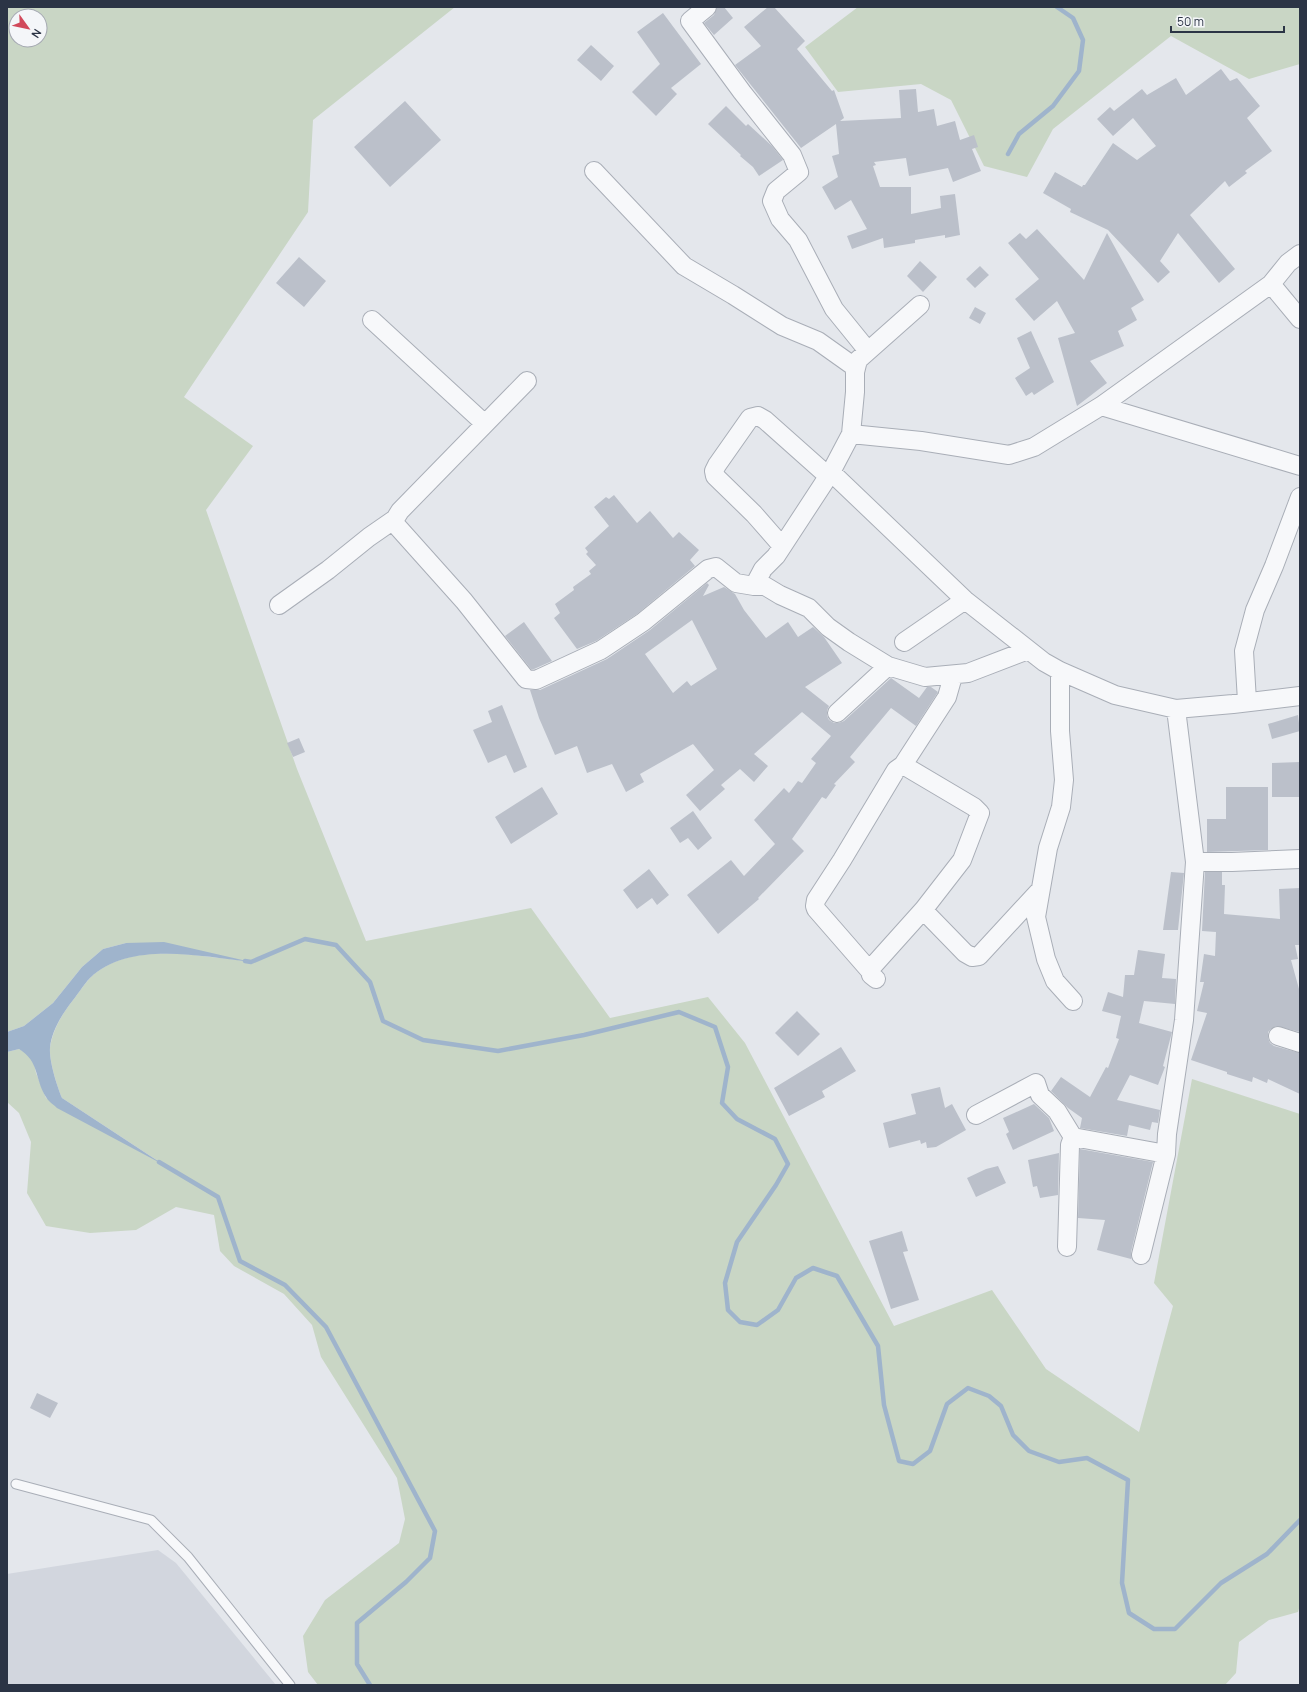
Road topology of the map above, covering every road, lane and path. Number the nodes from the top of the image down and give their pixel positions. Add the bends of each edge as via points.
1 (707, 7) edge
2 (594, 171) dead end
3 (1300, 254) edge
4 (1271, 284) junction
5 (920, 305) dead end
6 (1300, 318) edge
7 (372, 320) dead end
8 (868, 351) junction
9 (856, 368) junction
10 (527, 381) dead end
11 (1101, 406) junction
12 (485, 424) junction
13 (852, 434) junction
14 (1300, 466) edge
15 (830, 474) junction
16 (1300, 497) edge
17 (395, 519) junction
18 (782, 546) junction
19 (754, 586) junction
20 (965, 600) junction
21 (279, 605) dead end
22 (904, 642) dead end
23 (1028, 650) junction
24 (888, 666) junction
25 (1060, 671) junction
26 (953, 676) junction
27 (1300, 696) edge
28 (1246, 701) junction
29 (1176, 709) junction
30 (837, 713) dead end
31 (903, 764) junction
32 (1300, 859) edge
33 (1195, 862) junction
34 (1040, 890) junction
35 (924, 909) junction
36 (1073, 1001) dead end
37 (1278, 1036) dead end
38 (1300, 1043) edge
39 (976, 1115) dead end
40 (1073, 1137) junction
41 (1166, 1154) junction
42 (1067, 1247) dead end
43 (1141, 1255) dead end
44 (16, 1484) dead end
45 (290, 1685) edge

1 - 8 street via 690,21 792,155 799,172 776,191 772,201 780,219 798,240 834,309
2 - 9 street via 684,266 782,326 818,341
3 - 4 street via 1288,263
4 - 6 street
4 - 11 street
5 - 8 street
7 - 12 street
8 - 9 street via 858,360
9 - 13 street
10 - 12 street
11 - 13 street via 1034,446 1009,455 921,441
11 - 14 street
12 - 17 street
13 - 15 street
15 - 18 street
15 - 18 street via 758,416 750,418 716,465 715,476
15 - 20 street
16 - 28 street via 1255,610 1244,651
17 - 19 street via 396,525 464,601 526,679 536,680 601,650 643,622 708,569 716,567 736,583
17 - 21 street
18 - 19 street via 763,569
19 - 24 street via 765,586 809,608 848,642
20 - 22 street
20 - 23 street
23 - 25 street
23 - 26 street via 968,673
24 - 26 street via 925,677
24 - 30 street
25 - 29 street via 1115,695
25 - 34 street via 1060,731 1064,780 1061,807 1048,848
26 - 31 street via 947,697
27 - 28 street
28 - 29 street
29 - 33 street
31 - 35 street via 980,813 962,860
31 - 35 street via 896,770 814,906 874,976
32 - 33 street
33 - 41 street via 1184,1020
34 - 35 street via 979,956 972,957 965,953
34 - 36 street via 1036,917 1046,959 1055,981
37 - 38 street
39 - 40 street via 1036,1083 1040,1095 1057,1111
40 - 41 street
40 - 42 street via 1070,1145
41 - 43 street
44 - 45 lane via 151,1520 188,1557

